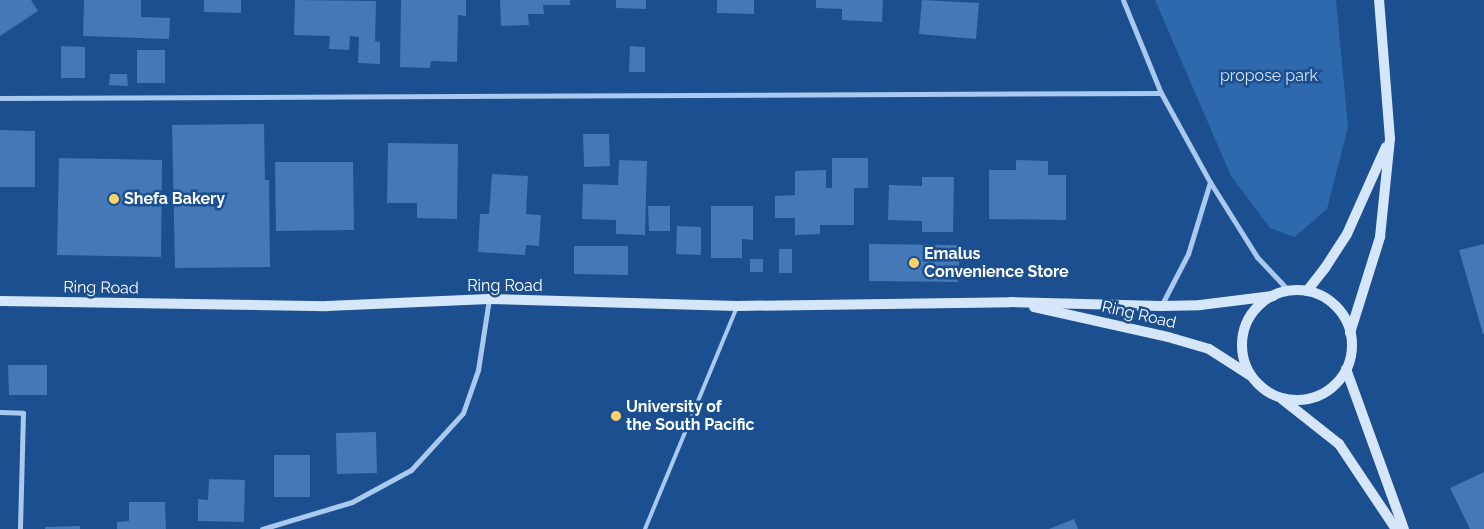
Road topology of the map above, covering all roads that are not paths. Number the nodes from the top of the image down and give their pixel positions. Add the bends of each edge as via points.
1 (1123, 0) edge
2 (1379, 0) edge
3 (1161, 93) junction
4 (0, 98) edge
5 (1390, 139) junction
6 (1210, 182) junction
7 (1289, 291) junction
8 (1307, 291) junction
9 (1272, 296) junction
10 (489, 299) junction
11 (0, 301) edge
12 (1011, 302) junction
13 (737, 306) junction
14 (1161, 306) junction
15 (1350, 333) junction
16 (1346, 369) junction
17 (1252, 377) junction
18 (1279, 397) junction
19 (0, 412) edge
20 (20, 529) edge
21 (262, 529) edge
22 (645, 529) edge
23 (1396, 529) edge
24 (1404, 529) edge

1 - 3 street
2 - 5 main road
3 - 4 street
3 - 6 street
5 - 8 main road via 1347,234
5 - 15 main road via 1380,237
6 - 7 street via 1257,257
6 - 14 street via 1188,254
7 - 8 main road
7 - 9 main road
8 - 15 main road via 1335,305 1345,318
9 - 14 main road, Ring Road via 1225,303
9 - 17 main road via 1254,311 1243,332 1242,348
10 - 11 main road, Ring Road via 327,306
10 - 13 main road, Ring Road
10 - 21 street via 478,370 463,413 411,470 352,502
12 - 13 main road, Ring Road
12 - 14 main road, Ring Road
12 - 17 main road, Ring Road via 1168,337 1209,350
13 - 22 lane
15 - 16 main road via 1352,352
16 - 18 main road via 1325,392 1302,399
16 - 24 main road
17 - 18 main road
18 - 23 main road via 1339,444
19 - 20 street via 23,413

